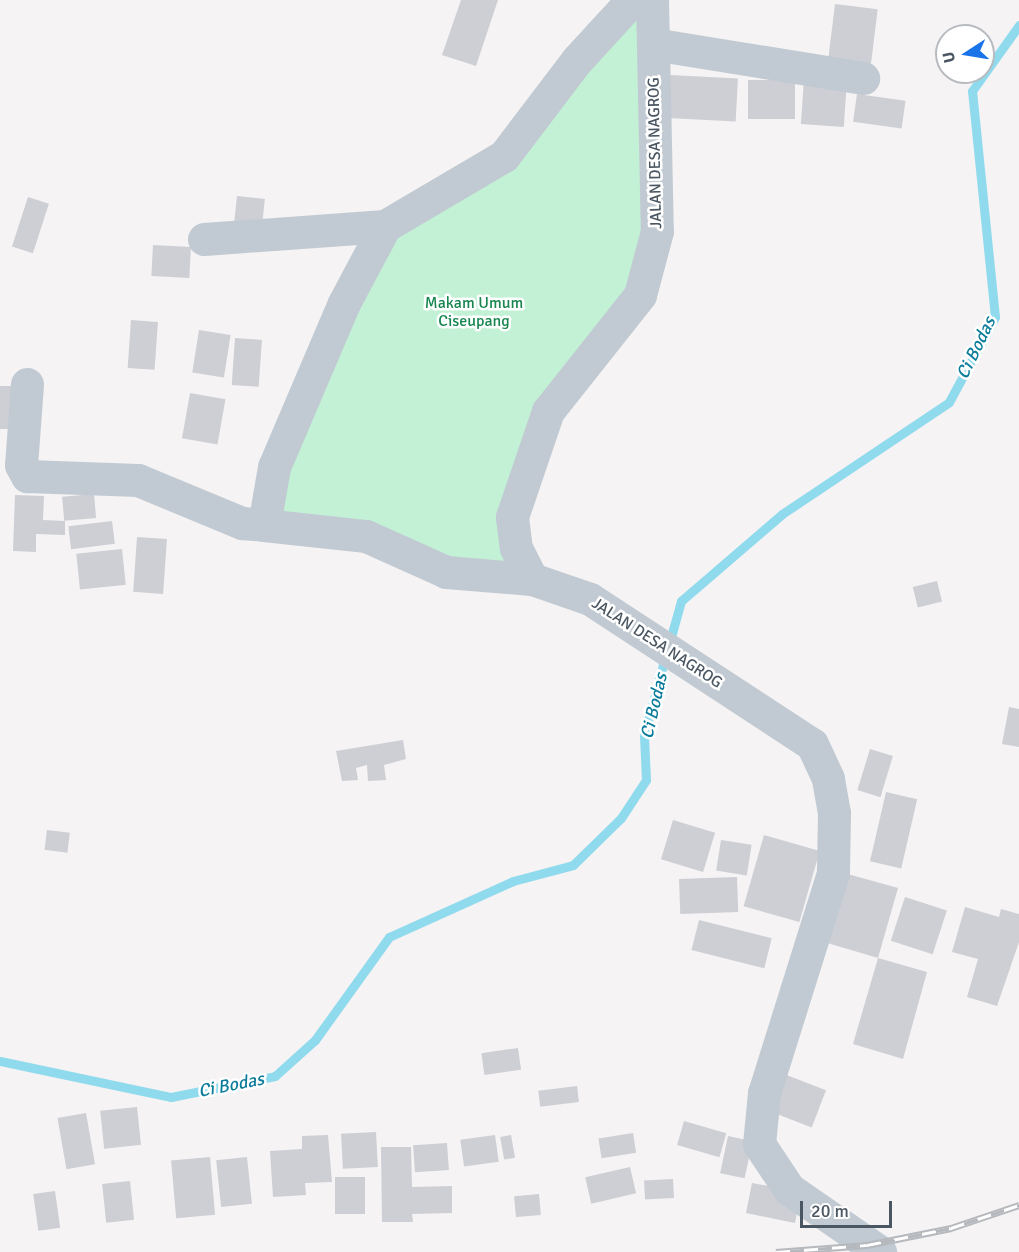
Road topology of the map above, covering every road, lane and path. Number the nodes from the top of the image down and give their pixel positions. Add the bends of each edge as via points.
1 (632, 0) edge
2 (652, 0) edge
3 (653, 44) junction
4 (863, 78) dead end
5 (385, 226) junction
6 (204, 239) dead end
7 (27, 384) dead end
8 (264, 525) junction
9 (532, 579) junction
10 (880, 1252) edge

1 - 5 street via 577,60 504,156
2 - 3 street, JALAN DESA NAGROG
3 - 4 street
3 - 9 street, JALAN DESA NAGROG via 657,231 640,295 548,411 520,483 512,518 516,548
5 - 6 street
5 - 8 street via 344,303 274,467
7 - 8 street via 21,465 27,476 138,480 242,523
8 - 9 street via 366,536 446,572
9 - 10 street, JALAN DESA NAGROG via 590,599 812,744 828,779 834,813 832,873 764,1093 759,1144 789,1189

